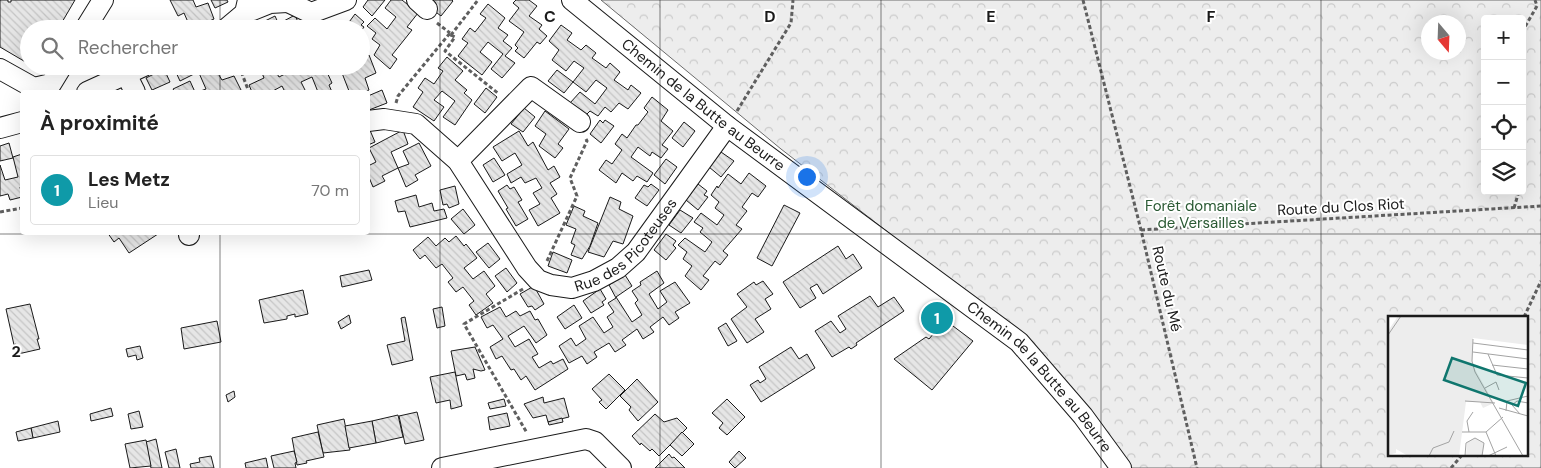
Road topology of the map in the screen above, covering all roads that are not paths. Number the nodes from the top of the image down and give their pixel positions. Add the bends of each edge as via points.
1 (103, 0) edge
2 (346, 0) edge
3 (572, 0) edge
4 (286, 1) edge
5 (246, 6) edge
6 (91, 20) edge
7 (234, 20) edge
8 (0, 69) edge
9 (56, 75) edge
10 (124, 75) edge
11 (135, 75) edge
12 (91, 90) edge
13 (134, 90) edge
14 (370, 121) edge
15 (580, 122) road end
16 (20, 123) edge
17 (727, 126) junction
18 (0, 128) edge
19 (458, 161) junction
20 (442, 468) edge
21 (620, 468) edge
22 (1120, 468) edge

1 - 6 street
2 - 4 street via 311,13
3 - 17 street, Chemin de la Butte au Beurre
4 - 5 street
5 - 7 street
8 - 9 street via 34,88 51,84
10 - 12 street
11 - 13 street
14 - 19 street via 416,124
15 - 19 street via 531,87
16 - 18 street
17 - 19 street, Rue des Picoteuses via 636,252 618,268 572,288 538,280 527,268
17 - 22 street, Chemin de la Butte au Beurre via 1019,342 1083,416
20 - 21 street via 586,439 595,442

